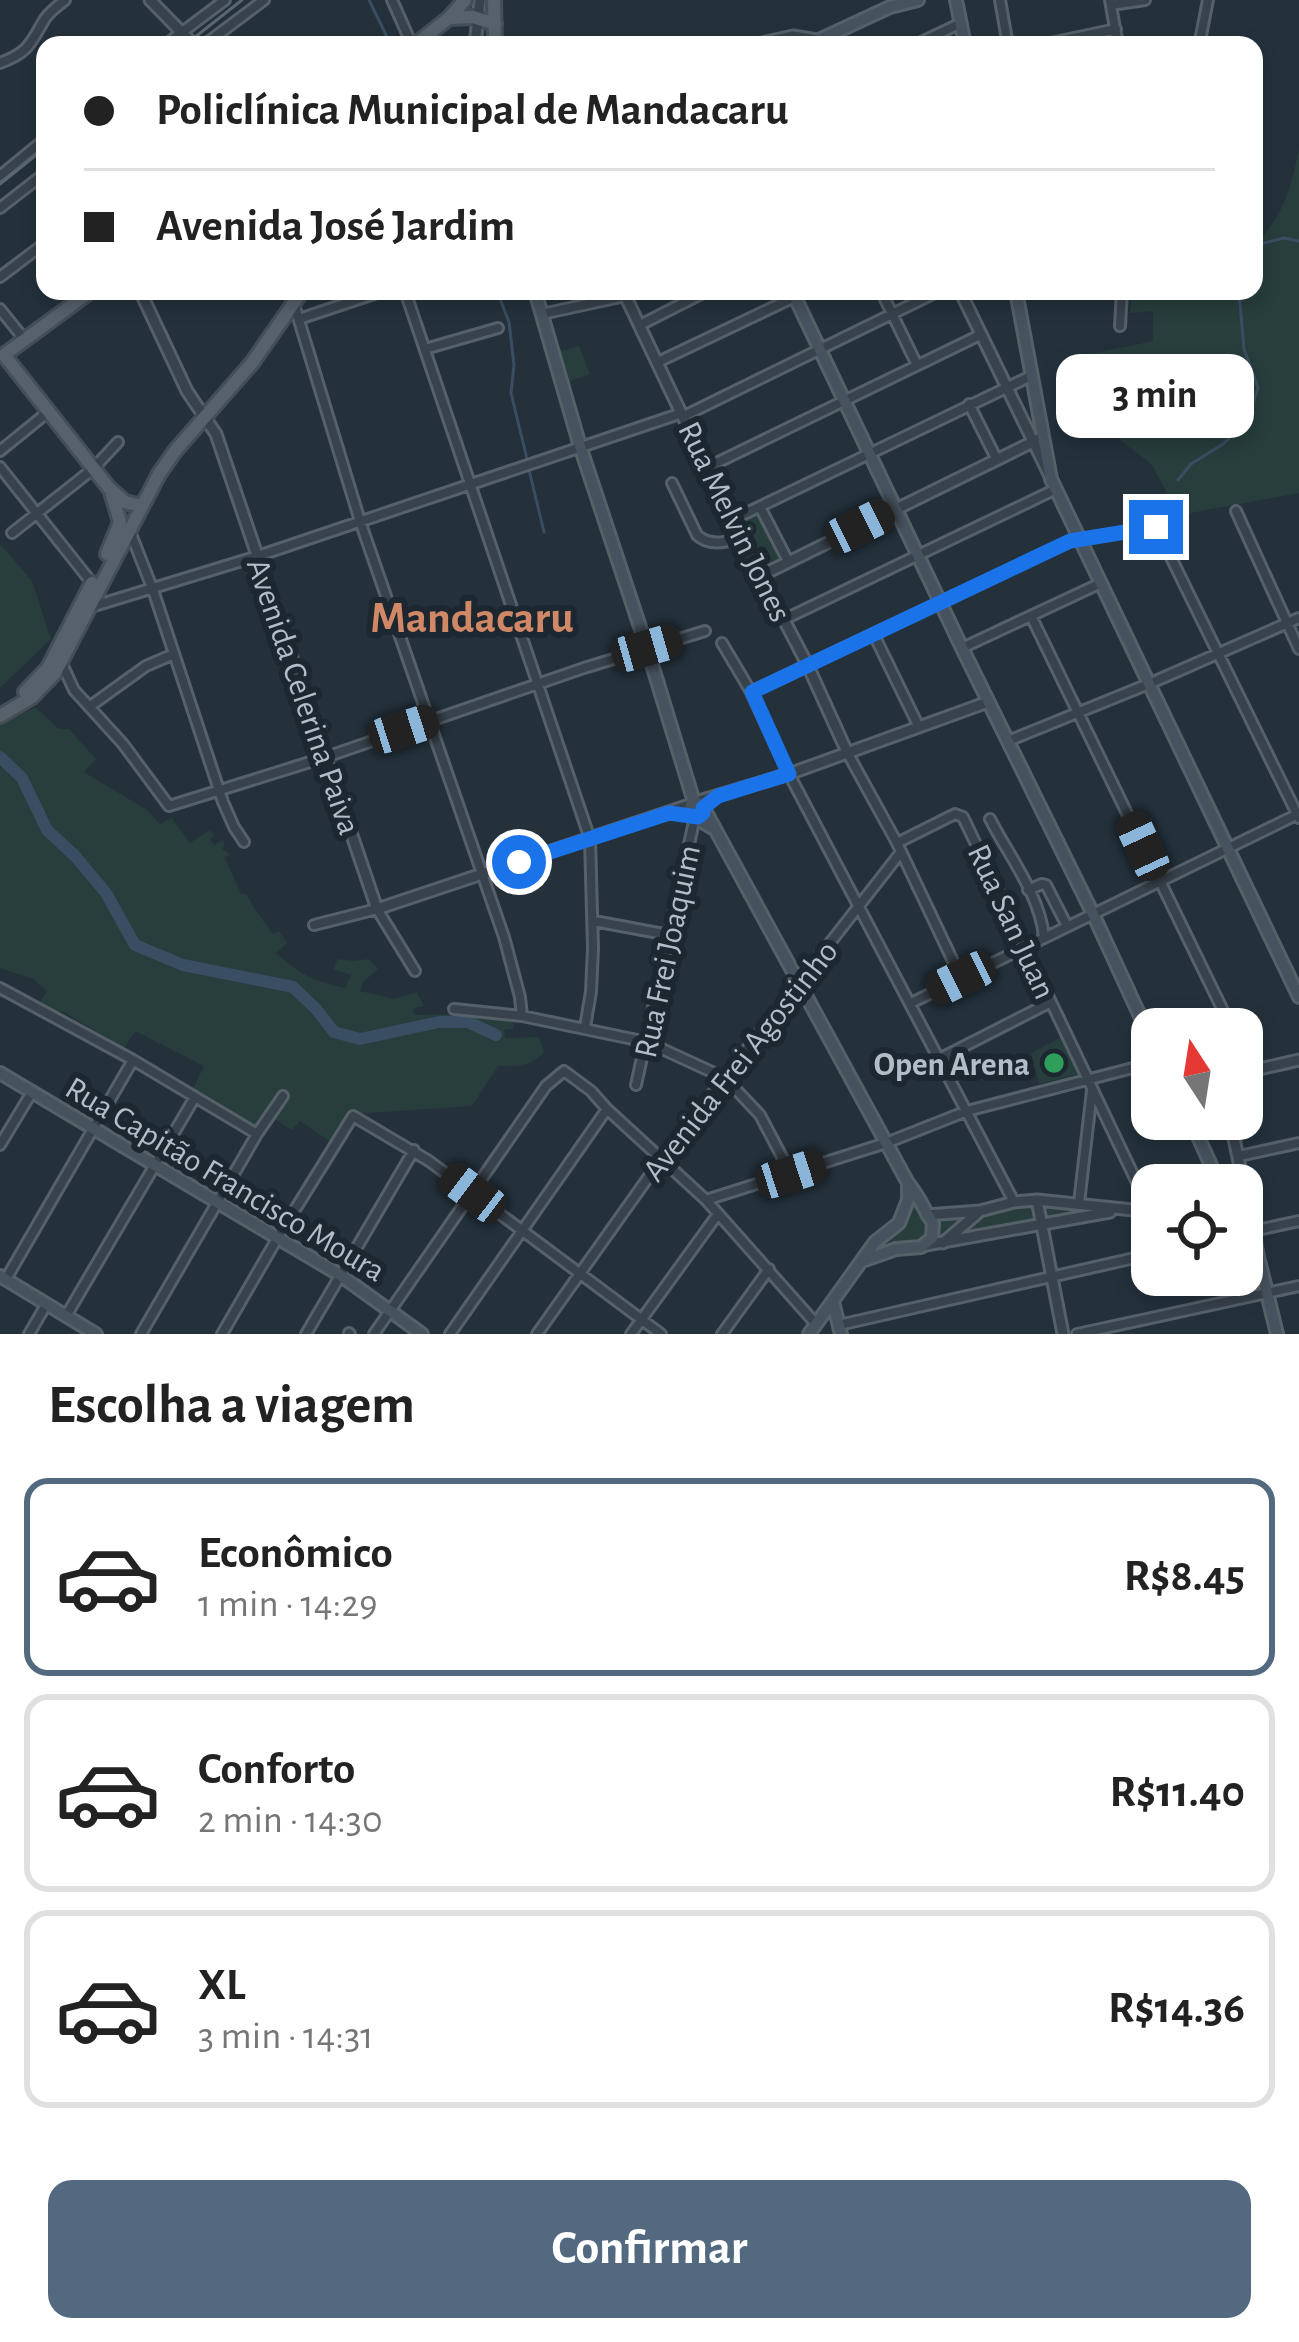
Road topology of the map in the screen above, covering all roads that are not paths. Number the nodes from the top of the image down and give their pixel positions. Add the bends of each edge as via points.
1 (65, 0) edge
2 (150, 0) edge
3 (206, 0) edge
4 (225, 0) edge
5 (265, 0) edge
6 (392, 0) edge
7 (465, 0) edge
8 (480, 0) edge
9 (494, 0) edge
10 (917, 0) edge
11 (956, 0) edge
12 (1000, 0) edge
13 (1145, 0) edge
14 (1208, 0) edge
15 (1111, 3) edge
16 (889, 4) edge
17 (207, 13) junction
18 (449, 18) junction
19 (479, 18) junction
20 (961, 23) junction
21 (495, 24) junction
22 (1116, 29) junction
23 (38, 36) edge
24 (185, 36) edge
25 (190, 36) edge
26 (216, 36) edge
27 (410, 36) edge
28 (426, 36) edge
29 (476, 36) edge
30 (495, 36) edge
31 (842, 36) edge
32 (934, 36) edge
33 (963, 36) edge
34 (1006, 36) edge
35 (1083, 36) edge
36 (1117, 36) edge
37 (1201, 36) edge
38 (36, 38) edge
39 (1, 62) edge
40 (36, 146) edge
41 (0, 176) edge
42 (36, 180) edge
43 (0, 208) edge
44 (36, 250) edge
45 (0, 277) edge
46 (79, 300) edge
47 (144, 300) edge
48 (296, 300) edge
49 (298, 300) edge
50 (356, 300) edge
51 (408, 300) edge
52 (538, 300) edge
53 (597, 300) edge
54 (628, 300) edge
55 (689, 300) edge
56 (781, 300) edge
57 (796, 300) edge
58 (885, 300) edge
59 (921, 300) edge
60 (964, 300) edge
61 (1018, 300) edge
62 (1121, 300) edge
63 (0, 310) edge
64 (542, 314) junction
65 (892, 314) junction
66 (299, 319) junction
67 (640, 325) junction
68 (1120, 326) dead end
69 (498, 328) dead end
70 (980, 335) junction
71 (25, 340) junction
72 (424, 349) junction
73 (820, 349) junction
74 (1, 354) edge
75 (658, 362) junction
76 (917, 365) junction
77 (1031, 376) junction
78 (1005, 386) junction
79 (845, 401) junction
80 (969, 404) junction
81 (48, 412) junction
82 (683, 414) junction
83 (205, 416) junction
84 (1037, 440) junction
85 (118, 442) dead end
86 (580, 446) junction
87 (0, 452) edge
88 (869, 453) junction
89 (997, 460) junction
90 (0, 467) edge
91 (706, 468) junction
92 (92, 469) junction
93 (672, 483) dead end
94 (1053, 484) junction
95 (469, 485) junction
96 (109, 488) junction
97 (141, 506) junction
98 (760, 507) junction
99 (897, 508) junction
100 (1236, 511) dead end
101 (36, 513) junction
102 (732, 520) junction
103 (360, 521) junction
104 (129, 529) junction
105 (12, 533) dead end
106 (742, 538) junction
107 (1078, 539) junction
108 (919, 555) junction
109 (258, 556) junction
110 (788, 561) junction
111 (762, 574) junction
112 (92, 584) junction
113 (1101, 584) junction
114 (152, 590) junction
115 (942, 603) junction
116 (90, 607) junction
117 (1031, 616) junction
118 (1299, 618) edge
119 (784, 619) junction
120 (1287, 623) junction
121 (705, 632) dead end
122 (874, 635) junction
123 (722, 643) dead end
124 (647, 648) junction
125 (962, 648) junction
126 (1299, 649) edge
127 (1219, 652) junction
128 (174, 653) junction
129 (62, 662) junction
130 (808, 666) junction
131 (1151, 683) junction
132 (538, 684) junction
133 (752, 692) junction
134 (988, 702) junction
135 (89, 706) junction
136 (0, 712) edge
137 (1079, 712) junction
138 (430, 721) junction
139 (919, 727) junction
140 (1008, 741) junction
141 (848, 752) junction
142 (326, 757) junction
143 (789, 774) junction
144 (220, 789) junction
145 (696, 809) junction
146 (1298, 815) edge
147 (990, 819) dead end
148 (968, 825) joint
149 (590, 839) junction
150 (244, 842) dead end
151 (899, 847) junction
152 (1228, 849) junction
153 (483, 874) junction
154 (1160, 883) junction
155 (1028, 890) junction
156 (858, 905) junction
157 (377, 909) junction
158 (1093, 914) junction
159 (594, 920) junction
160 (314, 925) dead end
161 (1067, 926) junction
162 (669, 935) junction
163 (1044, 937) junction
164 (1025, 945) junction
165 (415, 971) dead end
166 (961, 978) junction
167 (798, 983) junction
168 (0, 988) edge
169 (1299, 997) edge
170 (1052, 1002) junction
171 (911, 1003) junction
172 (1136, 1008) edge
173 (1222, 1008) edge
174 (454, 1009) dead end
175 (522, 1016) junction
176 (585, 1027) junction
177 (647, 1042) junction
178 (939, 1059) junction
179 (133, 1060) junction
180 (1299, 1060) edge
181 (1131, 1068) edge
182 (1263, 1068) edge
183 (0, 1073) edge
184 (725, 1078) junction
185 (1088, 1078) junction
186 (636, 1085) dead end
187 (1092, 1089) junction
188 (32, 1092) junction
189 (283, 1096) dead end
190 (195, 1097) junction
191 (607, 1109) junction
192 (967, 1111) junction
193 (94, 1129) junction
194 (257, 1134) junction
195 (1235, 1140) edge
196 (886, 1143) junction
197 (1299, 1143) edge
198 (0, 1145) edge
199 (414, 1150) junction
200 (1239, 1156) junction
201 (662, 1158) junction
202 (1240, 1164) edge
203 (155, 1166) junction
204 (1131, 1169) edge
205 (791, 1174) junction
206 (908, 1183) junction
207 (473, 1193) junction
208 (706, 1200) junction
209 (1037, 1201) junction
210 (217, 1202) junction
211 (1014, 1202) junction
212 (1079, 1203) junction
213 (1121, 1210) junction
214 (980, 1211) junction
215 (1131, 1211) edge
216 (718, 1214) junction
217 (926, 1215) junction
218 (900, 1221) junction
219 (1299, 1221) edge
220 (1040, 1224) junction
221 (1263, 1228) edge
222 (522, 1231) junction
223 (278, 1237) junction
224 (943, 1243) junction
225 (919, 1246) junction
226 (1131, 1259) edge
227 (865, 1260) junction
228 (769, 1269) junction
229 (580, 1273) junction
230 (340, 1275) junction
231 (1263, 1275) edge
232 (1052, 1276) junction
233 (3, 1278) edge
234 (1299, 1286) edge
235 (1268, 1293) junction
236 (833, 1302) junction
237 (46, 1305) junction
238 (390, 1311) junction
239 (66, 1316) junction
240 (642, 1320) junction
241 (813, 1329) edge
242 (840, 1330) edge
243 (89, 1332) edge
244 (28, 1334) edge
245 (141, 1334) edge
246 (222, 1334) edge
247 (306, 1334) edge
248 (374, 1334) edge
249 (422, 1334) edge
250 (450, 1334) edge
251 (537, 1334) edge
252 (632, 1334) edge
253 (662, 1334) edge
254 (722, 1334) edge
255 (1064, 1334) edge
256 (1077, 1334) edge
257 (1276, 1334) edge

1 - 23 street
2 - 24 street
3 - 17 street
4 - 17 street
5 - 26 street
6 - 27 street
7 - 18 main road
8 - 19 street
9 - 21 main road
10 - 16 main road
11 - 20 main road
12 - 34 street
13 - 15 street
14 - 37 street
15 - 22 street
16 - 31 main road
17 - 25 street
18 - 19 main road
18 - 28 main road
19 - 21 main road
19 - 29 street
20 - 32 street
20 - 33 main road
21 - 30 main road
22 - 35 street
22 - 36 street
38 - 39 street
40 - 41 street
42 - 43 street
44 - 45 street
46 - 71 main road
47 - 83 street, Avenida Celerina Paiva
48 - 83 main road
49 - 66 street
50 - 66 street
51 - 72 street
52 - 64 main road
53 - 64 street
54 - 67 street, Rua Melvin Jones
55 - 67 street
56 - 75 street
57 - 73 main road
58 - 65 street
59 - 65 street
60 - 70 street
61 - 77 main road
62 - 68 street
63 - 71 street
64 - 86 main road
65 - 73 street
65 - 76 street
66 - 103 street
67 - 75 street, Rua Melvin Jones
69 - 72 street
70 - 76 street
70 - 78 street
71 - 74 main road
72 - 95 street
73 - 79 main road
73 - 82 street
74 - 81 main road
75 - 82 street, Rua Melvin Jones
76 - 79 street
77 - 78 street
77 - 84 main road
78 - 80 street
78 - 84 street
79 - 88 main road
79 - 91 street
80 - 88 street
80 - 89 street
81 - 87 street
81 - 92 main road
82 - 86 street
82 - 91 street, Rua Melvin Jones
83 - 97 main road
83 - 109 street, Avenida Celerina Paiva
84 - 89 street
84 - 94 main road
85 - 92 street
86 - 95 street
86 - 124 main road
88 - 98 street
88 - 99 main road
89 - 99 street
90 - 101 street
91 - 102 street, Rua Melvin Jones
92 - 96 main road
92 - 101 street
93 - 106 street via 703,541
94 - 107 main road
94 - 108 street
95 - 103 street
95 - 132 street
96 - 97 main road
96 - 112 main road via 120,522
97 - 104 main road
98 - 102 street
98 - 110 street
99 - 108 main road
99 - 110 street
100 - 120 street
101 - 105 street
101 - 112 street
102 - 106 street, Rua Melvin Jones
103 - 109 street
103 - 138 street
104 - 114 street
104 - 116 main road
106 - 111 street, Rua Melvin Jones
107 - 113 main road
107 - 115 street
107 - 127 street via 1156,527
108 - 115 main road
108 - 119 street
109 - 114 street
109 - 142 street, Avenida Celerina Paiva
110 - 111 street
111 - 119 street, Rua Melvin Jones
112 - 136 main road via 48,668
113 - 117 street
113 - 131 main road
114 - 116 street
114 - 128 street
115 - 122 street
115 - 125 main road
116 - 129 main road
117 - 125 street
117 - 137 street
118 - 120 street
119 - 130 street, Rua Melvin Jones
120 - 126 street
120 - 127 street
121 - 124 street
122 - 130 street
122 - 139 street
123 - 133 street
124 - 132 street
124 - 145 main road
125 - 134 main road
127 - 131 street
127 - 146 street
128 - 135 street
128 - 144 street
129 - 135 street
129 - 136 main road via 42,688
130 - 133 street
130 - 141 street, Rua Melvin Jones
131 - 137 street
131 - 152 main road
132 - 138 street
132 - 149 street
133 - 143 street
134 - 139 street
134 - 140 main road
135 - 144 street via 166,804
137 - 140 street
137 - 154 street
138 - 142 street
138 - 153 street
139 - 141 street
140 - 158 main road
141 - 143 street
141 - 151 street
142 - 144 street
142 - 157 street, Avenida Celerina Paiva
143 - 145 street
143 - 156 street
144 - 150 street
145 - 149 street
145 - 162 street, Rua Frei Joaquim
145 - 167 main road
146 - 152 street
147 - 155 street
148 - 151 street, Avenida Frei Agostinho via 955,814
148 - 164 street, Rua San Juan
149 - 153 street
149 - 159 street
151 - 156 street, Avenida Frei Agostinho
151 - 166 street
152 - 154 street
152 - 169 main road
153 - 157 street
153 - 175 street
154 - 158 street
154 - 173 street
155 - 161 street via 1046,885
155 - 163 street
156 - 167 street, Avenida Frei Agostinho
156 - 171 street
157 - 160 street
157 - 165 street, Avenida Celerina Paiva
158 - 161 street
158 - 172 main road
159 - 162 street
159 - 176 street
161 - 163 street
162 - 177 street, Rua Frei Joaquim
163 - 164 street
164 - 166 street
164 - 170 street, Rua San Juan
166 - 171 street
167 - 184 street, Avenida Frei Agostinho
167 - 196 main road
168 - 179 street
170 - 178 street
170 - 185 street, Rua San Juan
171 - 178 street
174 - 175 street
175 - 176 street
176 - 177 street
177 - 184 street
177 - 186 street, Rua Frei Joaquim
178 - 192 street
179 - 190 street
179 - 193 street
180 - 182 street
181 - 185 street
183 - 188 main road, Rua Capitão Francisco Moura
184 - 201 street, Avenida Frei Agostinho
184 - 205 street via 760,1115
185 - 187 street, Rua San Juan
185 - 192 street
187 - 204 street, Rua San Juan
187 - 212 street
188 - 193 main road, Rua Capitão Francisco Moura
188 - 198 street
189 - 194 street
190 - 194 street
190 - 203 street
191 - 201 street
191 - 207 street via 575,1077 554,1076
191 - 222 street
192 - 196 street
192 - 211 street
193 - 203 main road, Rua Capitão Francisco Moura
193 - 233 street
194 - 210 street
195 - 200 street
196 - 205 street
196 - 206 main road
197 - 200 street
199 - 207 street
199 - 223 street via 353,1116
199 - 230 street
200 - 202 street
201 - 208 street
201 - 229 street, Avenida Frei Agostinho
203 - 210 main road, Rua Capitão Francisco Moura
203 - 239 street
205 - 208 street
206 - 217 main road
206 - 218 main road
207 - 222 street
207 - 238 street
208 - 216 street
209 - 211 street
209 - 212 street
209 - 220 street
210 - 223 main road, Rua Capitão Francisco Moura
210 - 245 street
211 - 214 street
212 - 213 street
213 - 215 street
213 - 220 street
214 - 217 street
214 - 224 street
216 - 228 street
216 - 240 street
217 - 218 main road
217 - 225 main road via 932,1238
218 - 225 main road via 902,1241
218 - 227 main road
219 - 221 street
220 - 224 street
220 - 232 street
222 - 229 street
222 - 250 street
223 - 230 main road, Rua Capitão Francisco Moura
223 - 246 street
224 - 225 street
225 - 227 main road
226 - 232 street
227 - 236 main road
228 - 241 street
228 - 254 street
229 - 240 street
229 - 251 street, Avenida Frei Agostinho
230 - 238 main road, Rua Capitão Francisco Moura
230 - 247 street
231 - 235 main road
232 - 242 street
232 - 255 street
233 - 237 main road
234 - 235 street
235 - 256 street
235 - 257 main road
236 - 241 main road
236 - 242 main road
237 - 239 main road
237 - 244 street
238 - 248 street
238 - 249 main road, Rua Capitão Francisco Moura
239 - 243 main road
240 - 252 street
240 - 253 street

